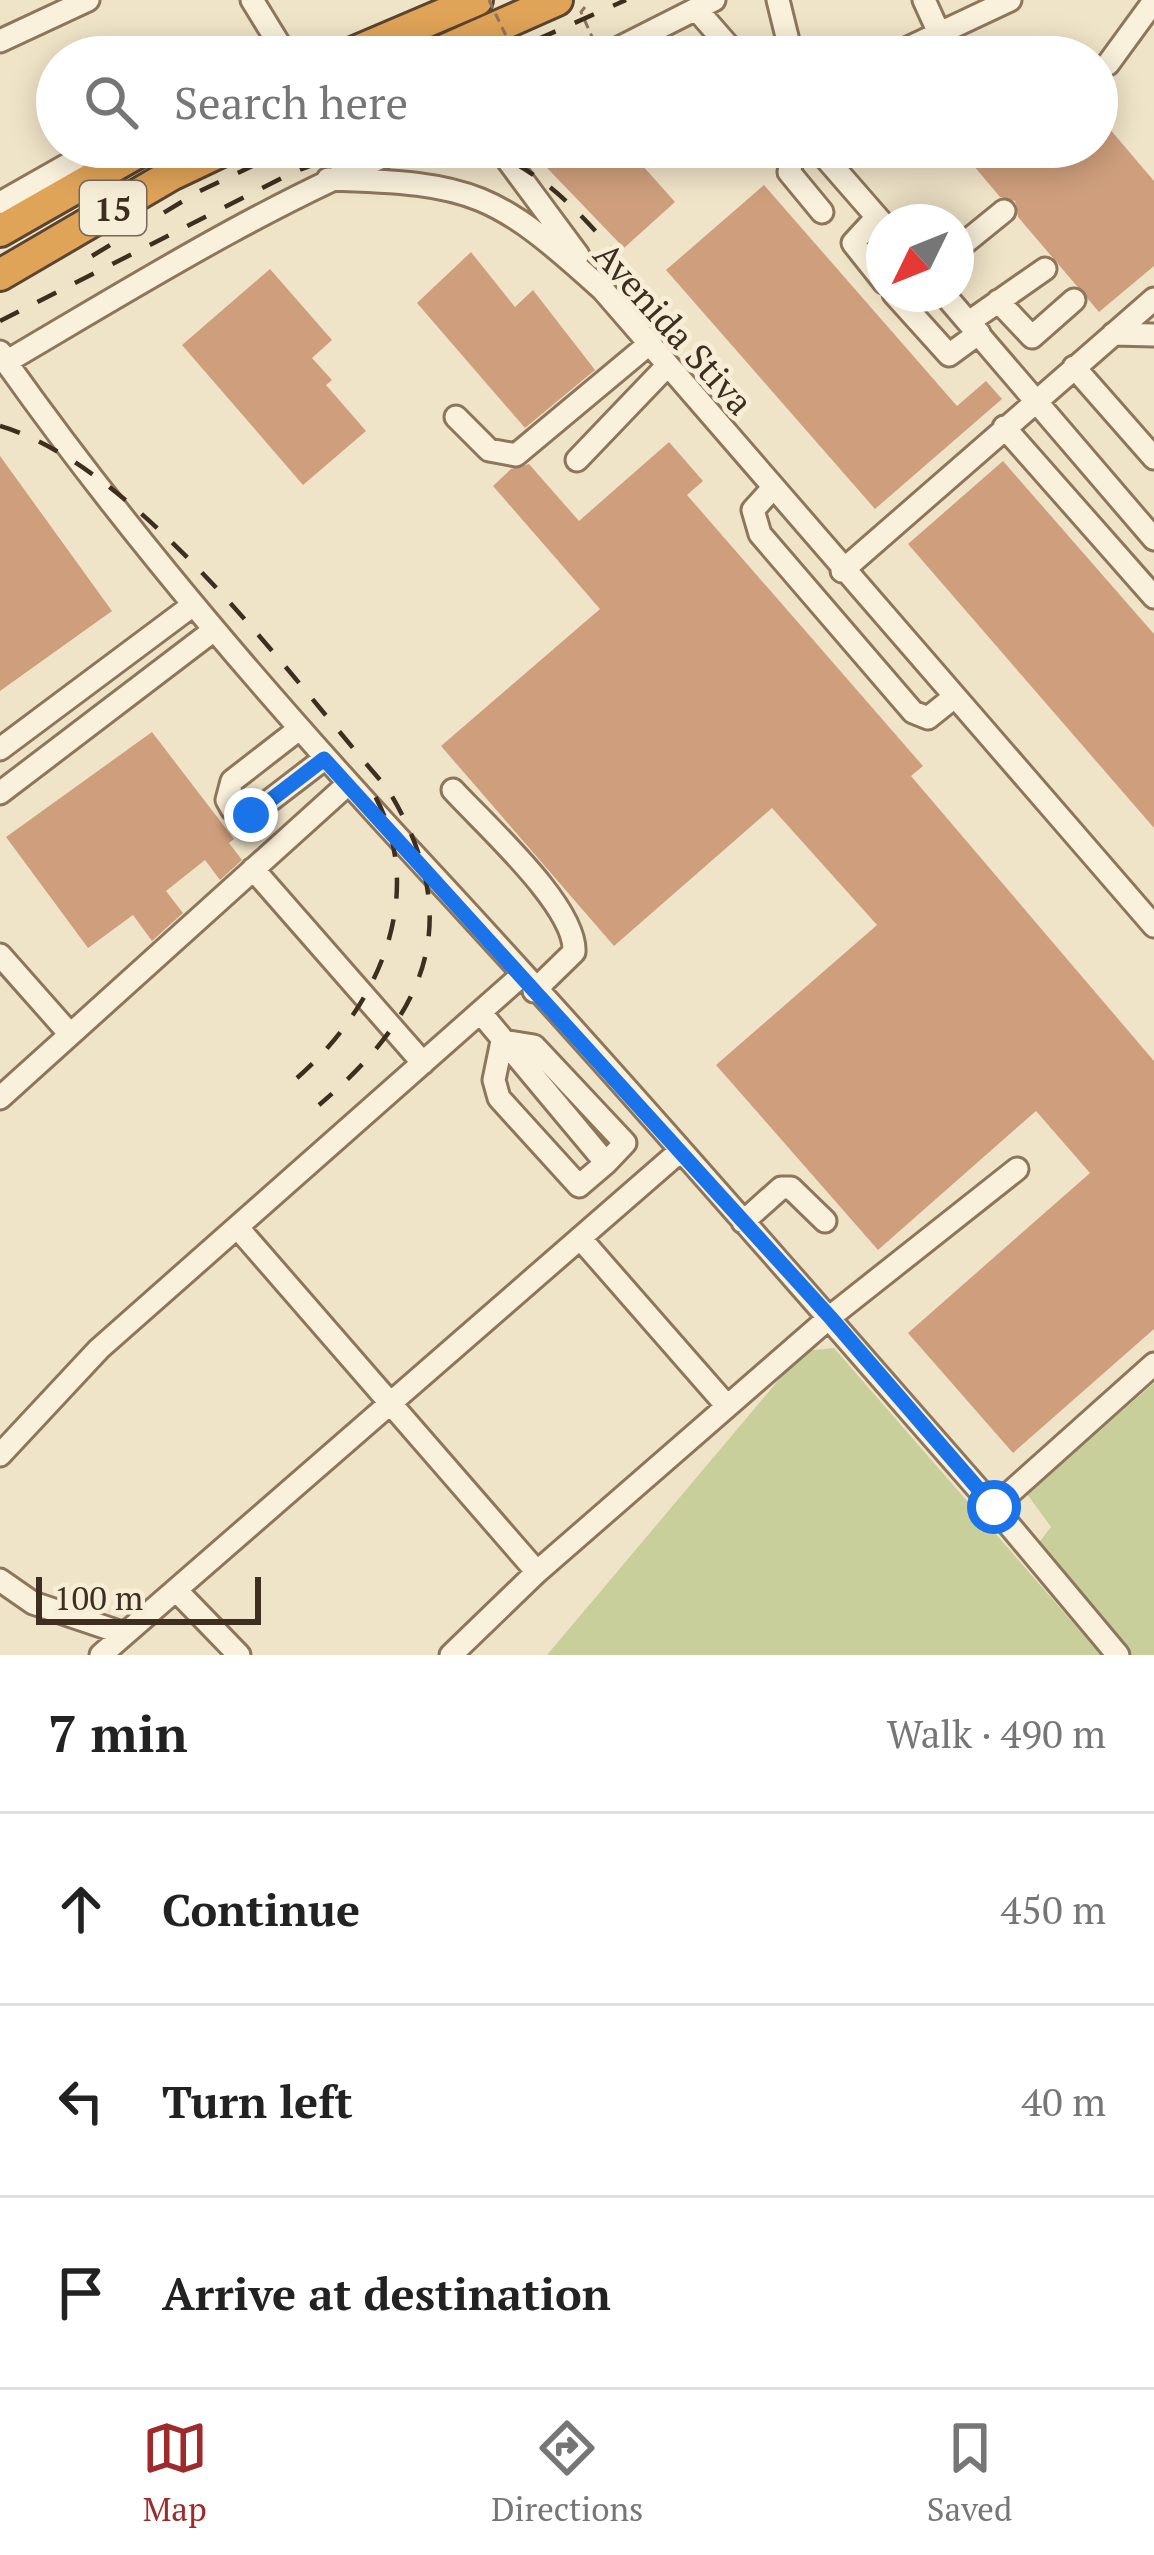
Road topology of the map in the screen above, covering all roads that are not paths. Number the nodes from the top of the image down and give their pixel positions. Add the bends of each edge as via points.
1 (88, 0) edge
2 (252, 0) edge
3 (478, 0) edge
4 (778, 0) edge
5 (924, 0) edge
6 (1010, 0) edge
7 (1154, 1) edge
8 (571, 4) edge
9 (705, 5) edge
10 (424, 10) edge
11 (939, 33) junction
12 (274, 36) edge
13 (380, 36) edge
14 (485, 36) edge
15 (643, 36) edge
16 (725, 36) edge
17 (787, 36) edge
18 (933, 36) edge
19 (0, 41) edge
20 (1118, 50) edge
21 (62, 168) edge
22 (110, 168) edge
23 (185, 168) edge
24 (355, 168) edge
25 (513, 168) edge
26 (790, 168) edge
27 (834, 168) edge
28 (328, 179) junction
29 (0, 203) edge
30 (866, 204) edge
31 (1004, 211) dead end
32 (823, 212) dead end
33 (866, 230) edge
34 (0, 231) edge
35 (974, 235) edge
36 (866, 253) edge
37 (1045, 269) dead end
38 (0, 275) edge
39 (603, 290) junction
40 (1154, 299) edge
41 (1074, 300) dead end
42 (998, 301) junction
43 (910, 312) edge
44 (960, 312) edge
45 (974, 328) junction
46 (1113, 334) junction
47 (1154, 335) edge
48 (649, 344) junction
49 (668, 366) junction
50 (1074, 367) junction
51 (5, 368) edge
52 (1036, 399) junction
53 (457, 417) dead end
54 (1004, 427) junction
55 (1154, 458) edge
56 (577, 460) dead end
57 (772, 489) junction
58 (1138, 520) junction
59 (1154, 539) edge
60 (1108, 545) junction
61 (842, 571) junction
62 (1154, 597) edge
63 (194, 605) junction
64 (214, 630) junction
65 (953, 698) junction
66 (298, 729) junction
67 (0, 749) edge
68 (324, 759) junction
69 (348, 784) junction
70 (453, 790) dead end
71 (0, 793) edge
72 (253, 869) junction
73 (1154, 926) edge
74 (0, 955) edge
75 (528, 984) junction
76 (480, 1012) junction
77 (69, 1033) junction
78 (502, 1041) junction
79 (422, 1064) junction
80 (0, 1098) edge
81 (679, 1152) junction
82 (1017, 1169) dead end
83 (825, 1221) dead end
84 (742, 1222) junction
85 (238, 1228) junction
86 (580, 1238) junction
87 (830, 1317) junction
88 (1154, 1364) edge
89 (391, 1404) junction
90 (728, 1406) junction
91 (0, 1455) edge
92 (994, 1507) junction
93 (538, 1572) junction
94 (0, 1580) edge
95 (176, 1590) junction
96 (125, 1634) junction
97 (101, 1655) edge
98 (239, 1655) edge
99 (451, 1655) edge
100 (1118, 1655) edge

1 - 19 street
2 - 12 street
3 - 10 highway
4 - 17 street
5 - 11 street
6 - 11 street
7 - 20 street
8 - 14 highway
9 - 15 street
9 - 16 street
10 - 13 highway
11 - 18 street
21 - 29 street
22 - 34 highway, 15
23 - 38 highway, 15
24 - 28 street
25 - 39 street
26 - 32 street
27 - 30 street
28 - 39 street, Avenida Stiva via 439,185 480,196 542,234
28 - 51 street
31 - 35 street
33 - 36 street via 853,238
37 - 42 street
39 - 48 street, Avenida Stiva
40 - 46 street
41 - 42 street via 1032,338
42 - 45 street
43 - 45 street via 949,355
44 - 45 street
45 - 52 street
46 - 47 street
46 - 50 street
48 - 49 street, Avenida Stiva
48 - 53 street via 516,455 489,450
49 - 56 street
49 - 57 street, Avenida Stiva
50 - 52 street
50 - 55 street
51 - 63 street
52 - 54 street
52 - 58 street
54 - 60 street
54 - 61 street
57 - 61 street, Avenida Stiva
57 - 65 street via 753,510 760,534 913,712 928,718
58 - 59 street
58 - 60 street
60 - 62 street
61 - 65 street, Avenida Stiva
63 - 64 street
63 - 67 street
64 - 66 street
64 - 71 street
65 - 73 street, Avenida Stiva
66 - 68 street
66 - 68 street via 232,782 232,809 251,815
68 - 69 street
69 - 72 street
69 - 75 street
70 - 75 street via 572,930 574,952
72 - 77 street
72 - 79 street
74 - 77 street
75 - 76 street
75 - 81 street
76 - 78 street
76 - 79 street
77 - 80 street
78 - 78 street via 499,1098 579,1186 606,1163
79 - 85 street
81 - 84 street
81 - 86 street
82 - 87 street
83 - 84 street via 782,1188
84 - 87 street
85 - 89 street
85 - 91 street via 99,1349
86 - 89 street
86 - 90 street
87 - 90 street
87 - 92 street
88 - 92 street
89 - 93 street
89 - 95 street
90 - 93 street
92 - 100 street
93 - 99 street
94 - 96 street via 33,1604
95 - 96 street
95 - 98 street
96 - 97 street

